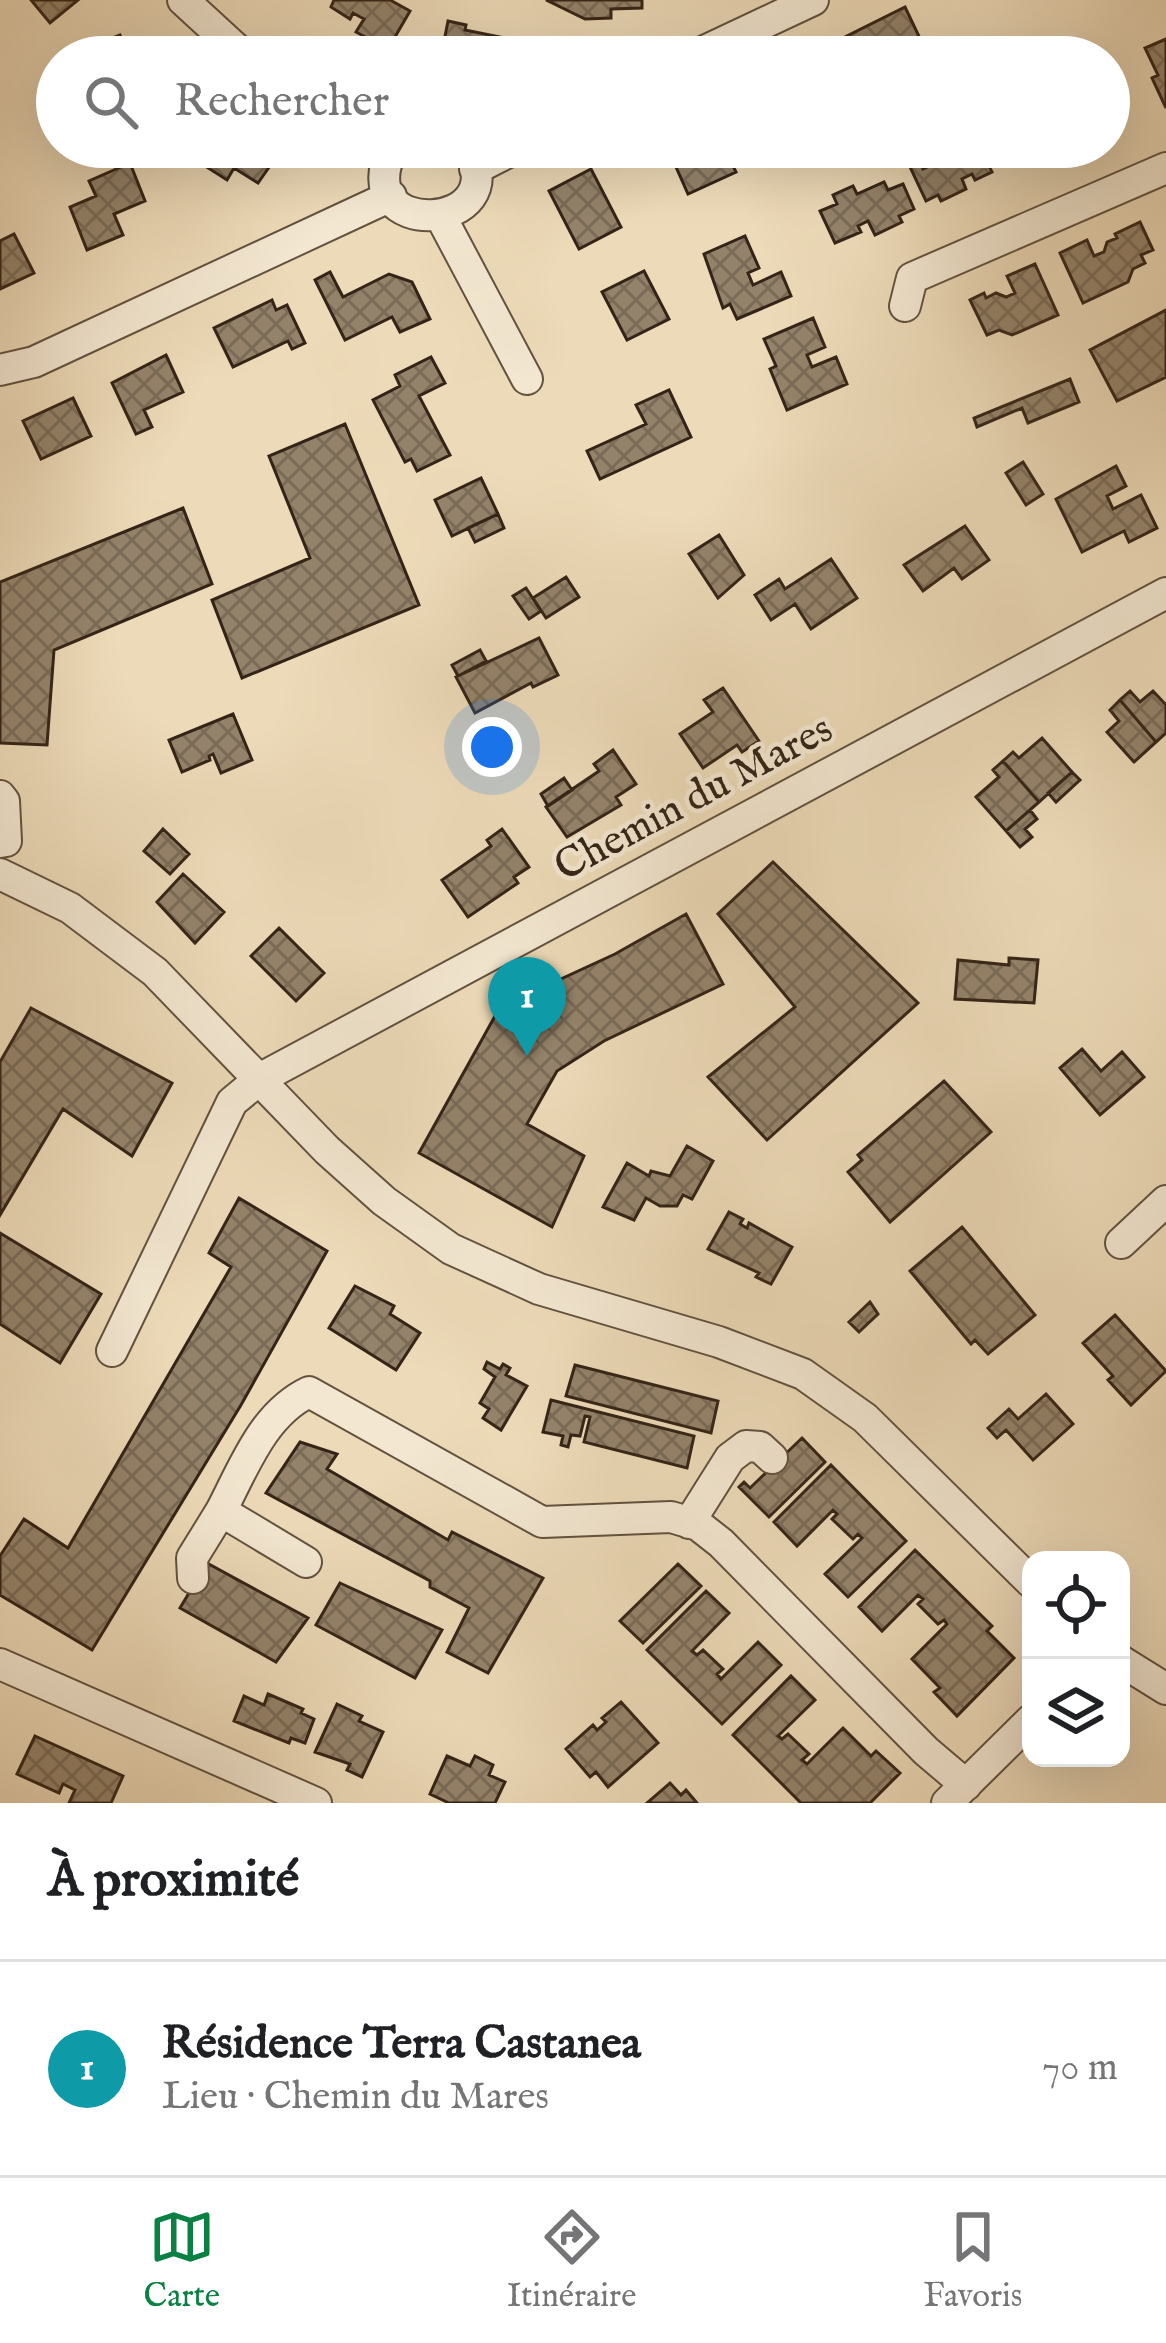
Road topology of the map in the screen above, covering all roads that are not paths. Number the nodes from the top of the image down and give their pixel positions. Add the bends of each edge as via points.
1 (183, 0) edge
2 (813, 0) edge
3 (222, 36) edge
4 (737, 36) edge
5 (385, 168) edge
6 (471, 168) edge
7 (1166, 168) edge
8 (391, 196) junction
9 (441, 217) junction
10 (905, 306) dead end
11 (0, 370) edge
12 (526, 379) dead end
13 (1166, 593) edge
14 (0, 796) edge
15 (0, 842) edge
16 (0, 874) edge
17 (262, 1078) junction
18 (1166, 1201) edge
19 (1121, 1243) dead end
20 (112, 1351) dead end
21 (772, 1458) dead end
22 (220, 1511) junction
23 (689, 1522) junction
24 (306, 1562) dead end
25 (1022, 1573) edge
26 (193, 1578) dead end
27 (0, 1664) edge
28 (1130, 1667) edge
29 (1166, 1689) edge
30 (1022, 1729) edge
31 (269, 1794) edge
32 (957, 1794) edge
33 (316, 1803) edge

1 - 3 street
2 - 4 street
5 - 8 street
6 - 9 street via 471,194
7 - 10 street via 912,278
8 - 9 street via 412,215
8 - 11 street via 34,362
9 - 12 street
13 - 17 street, Chemin du Mares
14 - 15 street
16 - 17 street via 70,908 155,972
17 - 20 street, Chemin du Mares via 232,1102
17 - 25 street via 345,1166 451,1249 539,1289 803,1374 865,1418
18 - 19 street
21 - 23 street via 746,1446 730,1458
22 - 23 street via 260,1436 287,1402 309,1392 542,1522
22 - 24 street
22 - 26 street via 192,1558
23 - 32 street via 721,1543 926,1751
27 - 31 street
28 - 29 street
30 - 32 street
31 - 33 street

